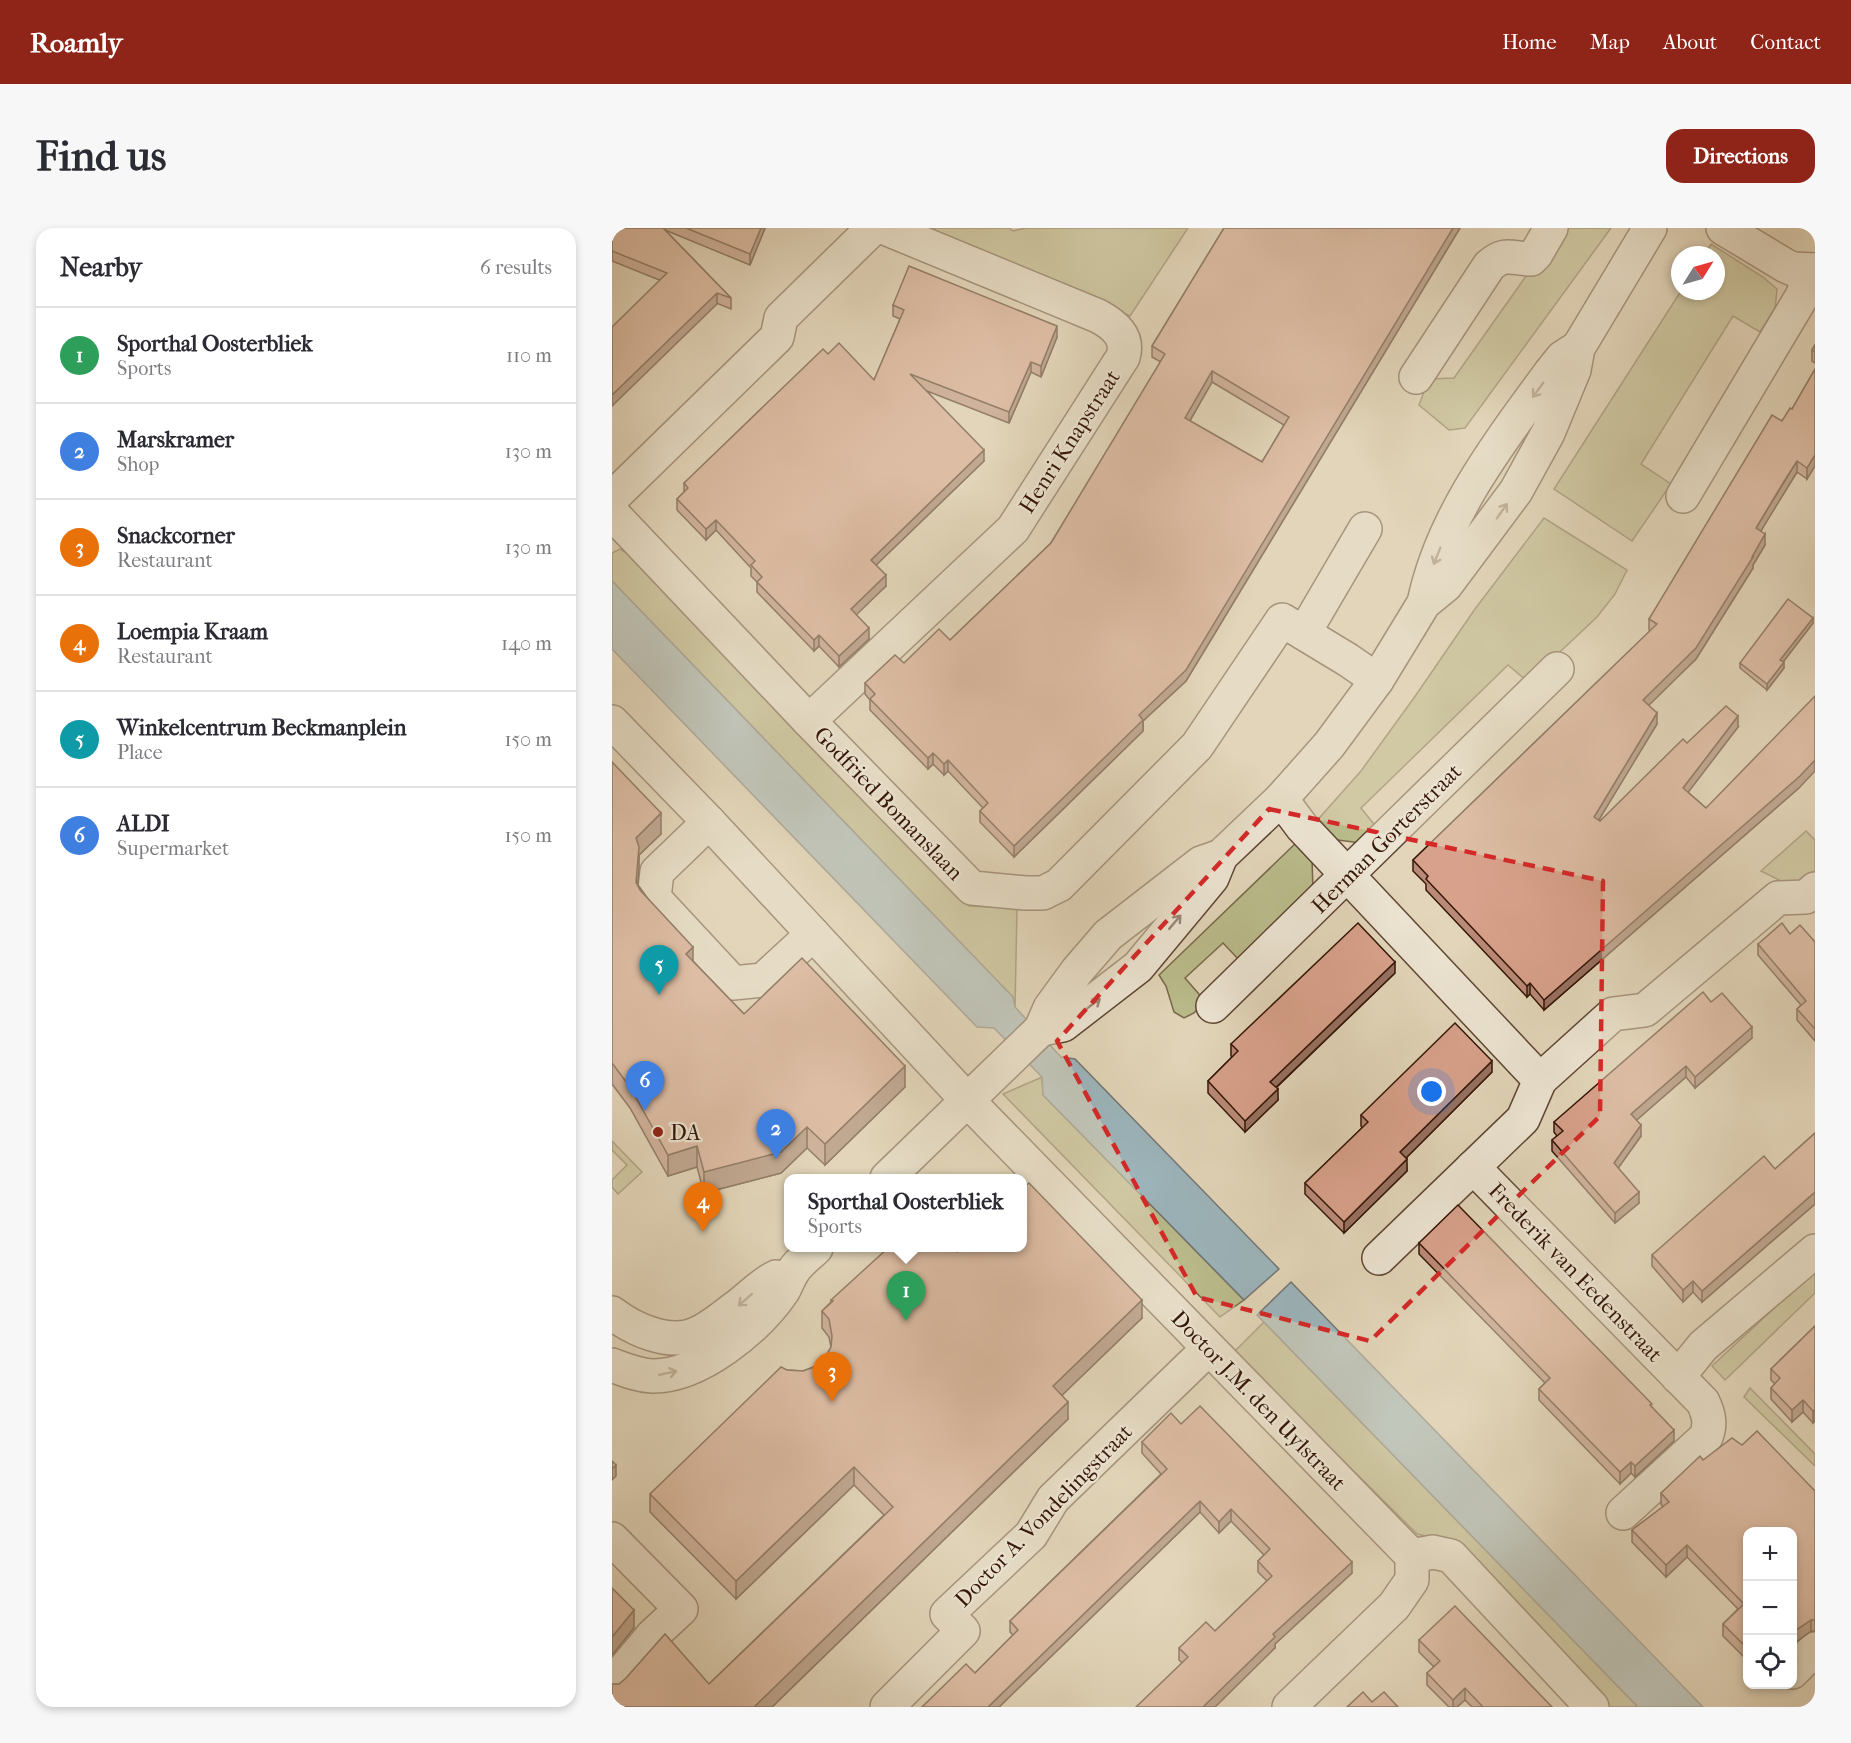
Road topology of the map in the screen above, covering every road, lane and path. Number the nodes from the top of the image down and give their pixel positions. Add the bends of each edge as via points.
1 (873, 228) edge
2 (885, 228) edge
3 (1551, 228) edge
4 (1650, 228) edge
5 (1723, 228) edge
6 (1815, 270) edge
7 (1416, 378) dead end
8 (1683, 496) dead end
9 (612, 498) edge
10 (612, 513) edge
11 (1365, 529) dead end
12 (1304, 633) junction
13 (1557, 669) dead end
14 (1377, 680) junction
15 (809, 721) junction
16 (612, 722) edge
17 (1281, 799) junction
18 (709, 822) junction
19 (1221, 856) junction
20 (1348, 875) junction
21 (1812, 898) edge
22 (813, 934) junction
23 (1213, 1006) dead end
24 (1041, 1029) junction
25 (1539, 1080) junction
26 (967, 1100) junction
27 (1473, 1167) junction
28 (892, 1174) edge
29 (1815, 1251) edge
30 (805, 1258) edge
31 (1379, 1258) dead end
32 (612, 1313) edge
33 (1208, 1349) junction
34 (612, 1365) edge
35 (1678, 1377) junction
36 (1623, 1513) dead end
37 (612, 1539) edge
38 (1412, 1556) junction
39 (1815, 1649) edge
40 (1797, 1667) edge
41 (612, 1684) edge
42 (887, 1707) edge
43 (1289, 1707) edge
44 (1592, 1707) edge

1 - 9 street via 781,318 777,337
2 - 15 street, Henri Knapstraat via 1098,316 1120,332 1125,348 1123,357 1013,529
3 - 7 street via 1531,259 1508,256 1489,266
4 - 14 street via 1578,348 1574,370 1553,422 1516,491 1446,585 1424,603
5 - 6 street via 1785,266
6 - 8 street
10 - 15 street, Godfried Bomanslaan
11 - 12 street
12 - 14 street, Godfried Bomanslaan
12 - 15 street, Godfried Bomanslaan via 1282,620 1197,746 1059,885 1043,893 972,888
13 - 20 street, Herman Gorterstraat
14 - 17 street via 1329,745
16 - 18 street, Doctor J.M. den Uylstraat
17 - 19 street
17 - 20 street
18 - 22 street, Doctor J.M. den Uylstraat
18 - 22 street via 657,872 654,898 733,983 763,980
19 - 24 street via 1201,863 1108,935 1050,1008
24 -> 19 street via 1063,1025 1138,967 1212,878
20 - 23 street, Herman Gorterstraat
20 - 25 street
21 - 25 street via 1778,898 1645,1010 1613,1014
22 - 26 street, Doctor J.M. den Uylstraat
24 - 26 street
25 - 27 street via 1523,1119
26 - 28 street
26 - 33 street, Doctor J.M. den Uylstraat
27 - 31 street
27 - 35 street, Frederik van Eedenstraat
29 - 35 street, Frederik van Eedenstraat via 1703,1346
30 -> 32 street via 696,1334 680,1338 655,1335 629,1326
34 -> 30 street via 653,1376 691,1367 711,1356 741,1337 783,1290
33 - 38 street, Doctor J.M. den Uylstraat
33 - 42 street, Doctor A. Vondelingstraat via 1053,1499 1031,1534 947,1614 963,1631
35 - 36 street, Frederik van Eedenstraat via 1703,1402 1710,1428 1706,1437
37 - 41 street via 681,1609 652,1636
38 - 43 street via 1412,1580 1394,1606
38 - 44 street via 1433,1552 1451,1556
39 - 40 street

